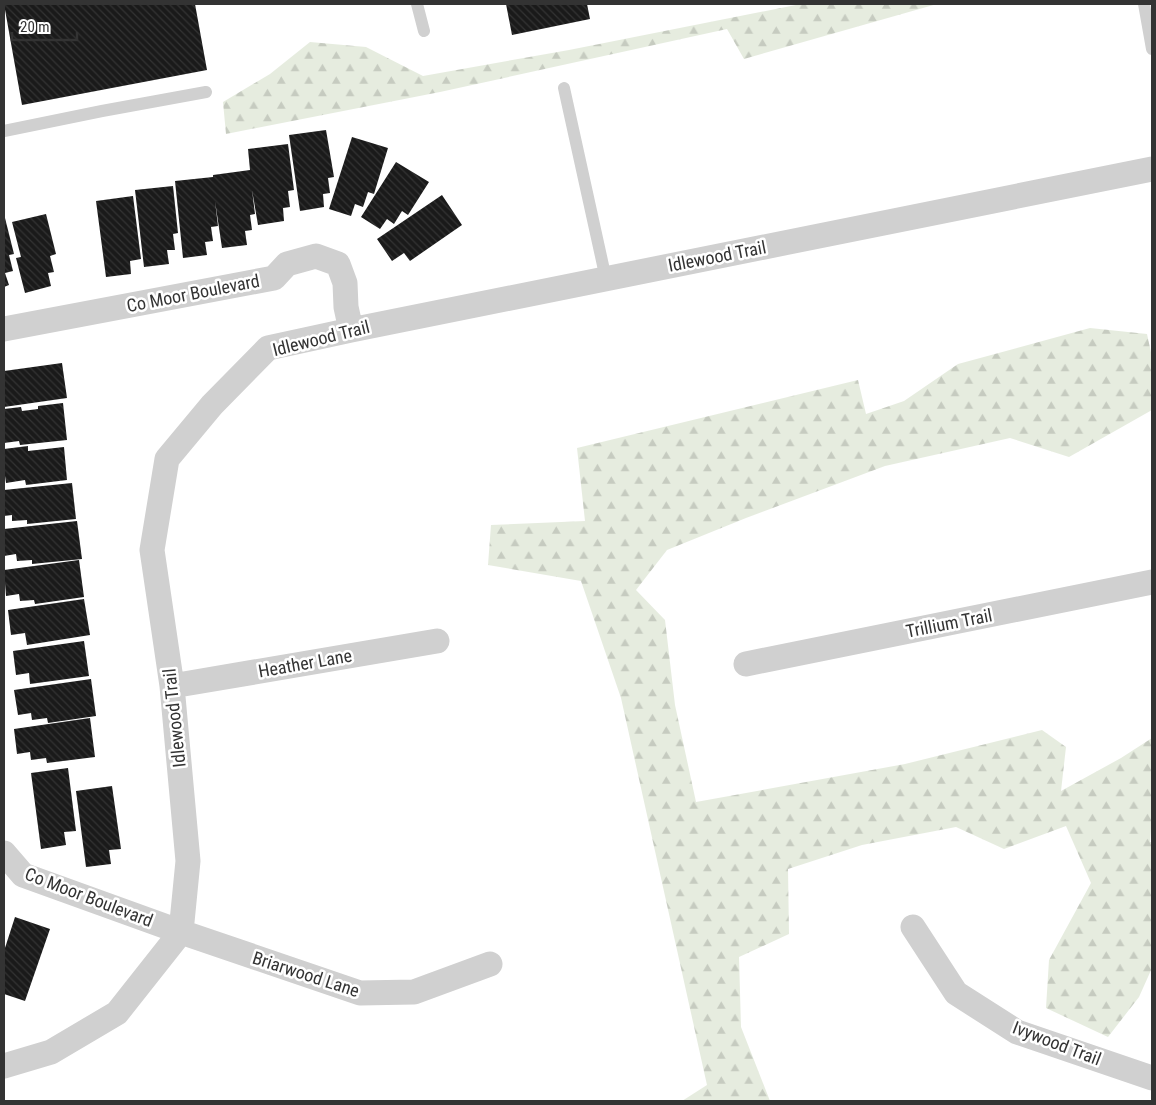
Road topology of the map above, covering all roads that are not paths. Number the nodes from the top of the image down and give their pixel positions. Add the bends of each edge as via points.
1 (417, 4) edge
2 (1144, 4) edge
3 (424, 31) dead end
4 (1152, 49) edge
5 (564, 88) dead end
6 (206, 92) dead end
7 (4, 131) edge
8 (1151, 176) edge
9 (606, 279) junction
10 (4, 329) edge
11 (351, 330) junction
12 (1152, 582) edge
13 (437, 641) dead end
14 (746, 664) dead end
15 (172, 686) junction
16 (4, 853) edge
17 (914, 927) dead end
18 (181, 932) junction
19 (490, 964) dead end
20 (4, 1066) edge
21 (1152, 1078) edge

1 - 3 lane
2 - 4 lane
5 - 9 lane
6 - 7 lane
8 - 9 street, Idlewood Trail
9 - 11 street, Idlewood Trail
10 - 11 street, Co Moor Boulevard via 274,278 287,264 316,256 338,264 345,283
11 - 15 street, Idlewood Trail via 268,348 212,404 167,459 152,550
12 - 14 street, Trillium Trail
13 - 15 street, Heather Lane
15 - 18 street, Idlewood Trail via 188,861
16 - 18 street, Co Moor Boulevard via 23,875
17 - 21 street, Ivywood Trail via 956,992 1017,1032
18 - 19 street, Briarwood Lane via 360,993 414,992
18 - 20 street via 117,1013 51,1052

